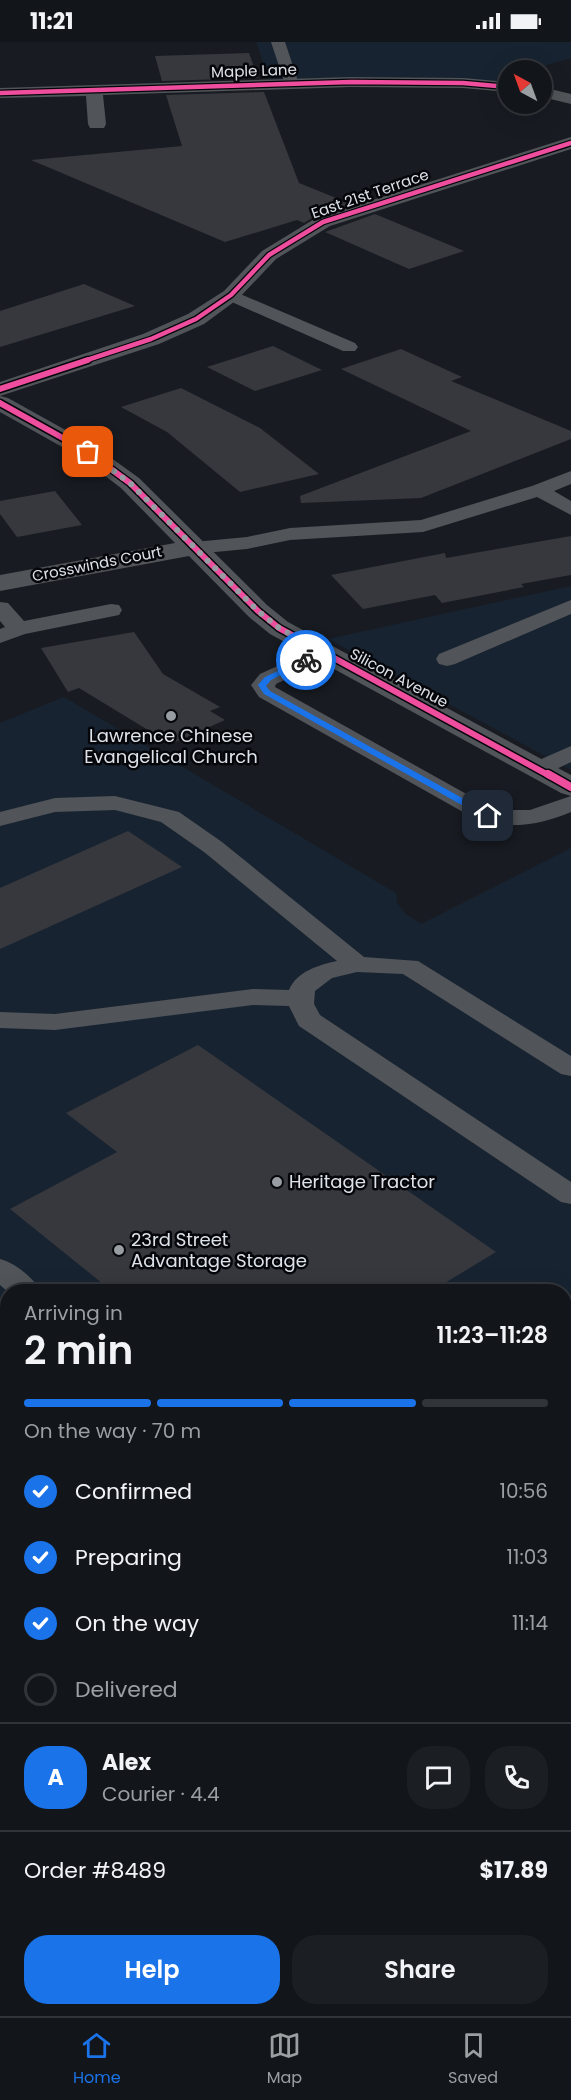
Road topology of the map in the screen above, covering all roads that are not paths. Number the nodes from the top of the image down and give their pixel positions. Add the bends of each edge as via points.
1 (278, 42) edge
2 (292, 84) junction
3 (498, 86) edge
4 (94, 90) junction
5 (0, 93) edge
6 (552, 94) edge
7 (571, 99) edge
8 (97, 124) dead end
9 (571, 143) edge
10 (231, 295) junction
11 (349, 347) dead end
12 (0, 388) edge
13 (0, 403) edge
14 (571, 477) edge
15 (539, 490) junction
16 (571, 509) edge
17 (194, 548) junction
18 (0, 583) edge
19 (571, 606) edge
20 (0, 608) edge
21 (111, 610) dead end
22 (9, 633) edge
23 (323, 652) junction
24 (447, 659) dead end
25 (571, 753) edge
26 (538, 769) junction
27 (571, 786) edge
28 (571, 803) edge
29 (0, 819) edge
30 (357, 964) junction
31 (302, 998) junction
32 (0, 1020) edge
33 (571, 1068) edge
34 (571, 1195) edge
35 (0, 1269) edge
36 (18, 1284) edge

1 - 2 lane
2 - 3 street, Maple Lane via 414,82
2 - 4 street, Maple Lane
4 - 5 street, Maple Lane
4 - 8 street
6 - 7 street
9 - 10 street, East 21st Terrace via 323,222 269,255
10 - 11 lane
10 - 12 street, East 21st Terrace via 196,319 152,339
13 - 17 street, Silicon Avenue via 88,452 130,483
14 - 15 lane
15 - 16 lane
15 - 17 lane via 423,526 290,534
17 - 18 street, Crosswinds Court
17 - 23 street, Silicon Avenue via 272,623
19 - 24 lane
20 - 22 lane
21 - 22 lane
23 - 26 street, Silicon Avenue
23 - 28 lane via 262,685 267,692 488,816 530,819
25 - 26 lane
26 - 27 street, Silicon Avenue
29 - 30 lane via 54,805 115,803 170,817 222,854
30 - 31 lane via 323,972 303,988
30 - 33 lane via 409,967
31 - 32 lane via 253,997 55,1022
31 - 34 lane via 309,1020
35 - 36 lane

